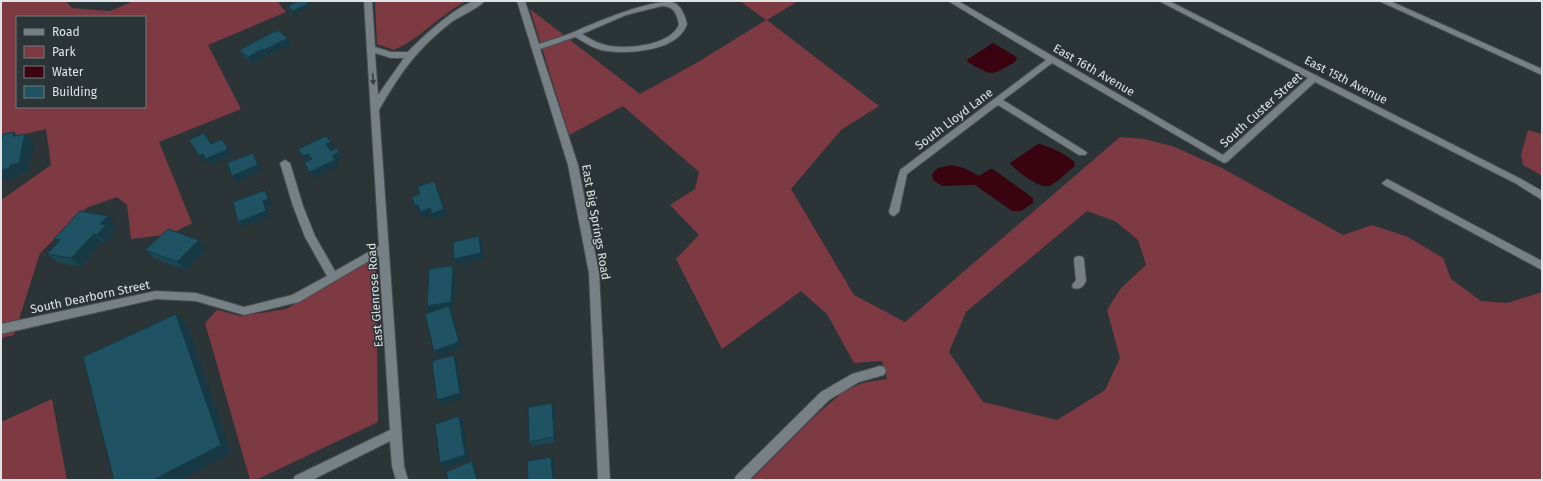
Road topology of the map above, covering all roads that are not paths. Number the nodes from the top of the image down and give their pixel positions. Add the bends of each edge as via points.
1 (368, 1) edge
2 (481, 1) edge
3 (521, 1) edge
4 (952, 1) edge
5 (1163, 1) edge
6 (1387, 2) edge
7 (576, 34) junction
8 (536, 48) junction
9 (371, 49) junction
10 (409, 55) junction
11 (1052, 60) junction
12 (1542, 72) edge
13 (1314, 78) junction
14 (998, 101) junction
15 (376, 108) junction
16 (1082, 153) dead end
17 (1224, 160) joint
18 (285, 163) dead end
19 (1387, 183) dead end
20 (1542, 196) edge
21 (894, 212) dead end
22 (385, 247) junction
23 (1079, 260) dead end
24 (1542, 266) edge
25 (333, 277) junction
26 (1077, 285) dead end
27 (1, 329) edge
28 (880, 371) dead end
29 (397, 432) junction
30 (299, 480) edge
31 (402, 480) edge
32 (604, 480) edge
33 (740, 480) edge

1 - 9 street, East Glenrose Road
2 - 10 street via 446,23
3 - 8 street, East Big Springs Road
4 - 11 street, East 16th Avenue
5 - 13 street, East 15th Avenue
6 - 12 street
7 - 7 street via 601,46 618,50 640,48 664,42 679,34 683,24 673,4 666,2 630,9
7 - 8 street
8 - 32 street, East Big Springs Road via 573,164 594,273
9 - 10 street via 391,55
9 -> 15 street, East Glenrose Road
10 - 15 street via 390,81
11 - 14 street, South Lloyd Lane
11 - 17 street, East 16th Avenue
13 - 17 street, South Custer Street
13 - 20 street, East 15th Avenue via 1518,181
14 - 16 street
14 - 21 street, South Lloyd Lane via 903,172
15 - 22 street, East Glenrose Road
18 - 25 street via 310,237
19 - 24 street
22 - 25 street, South Dearborn Street
22 - 29 street, East Glenrose Road
23 - 26 street via 1080,280
25 - 27 street, South Dearborn Street via 295,299 244,310 196,297 156,295
28 - 33 street via 856,378 825,396
29 - 30 street
29 - 31 street, East Glenrose Road via 398,466

